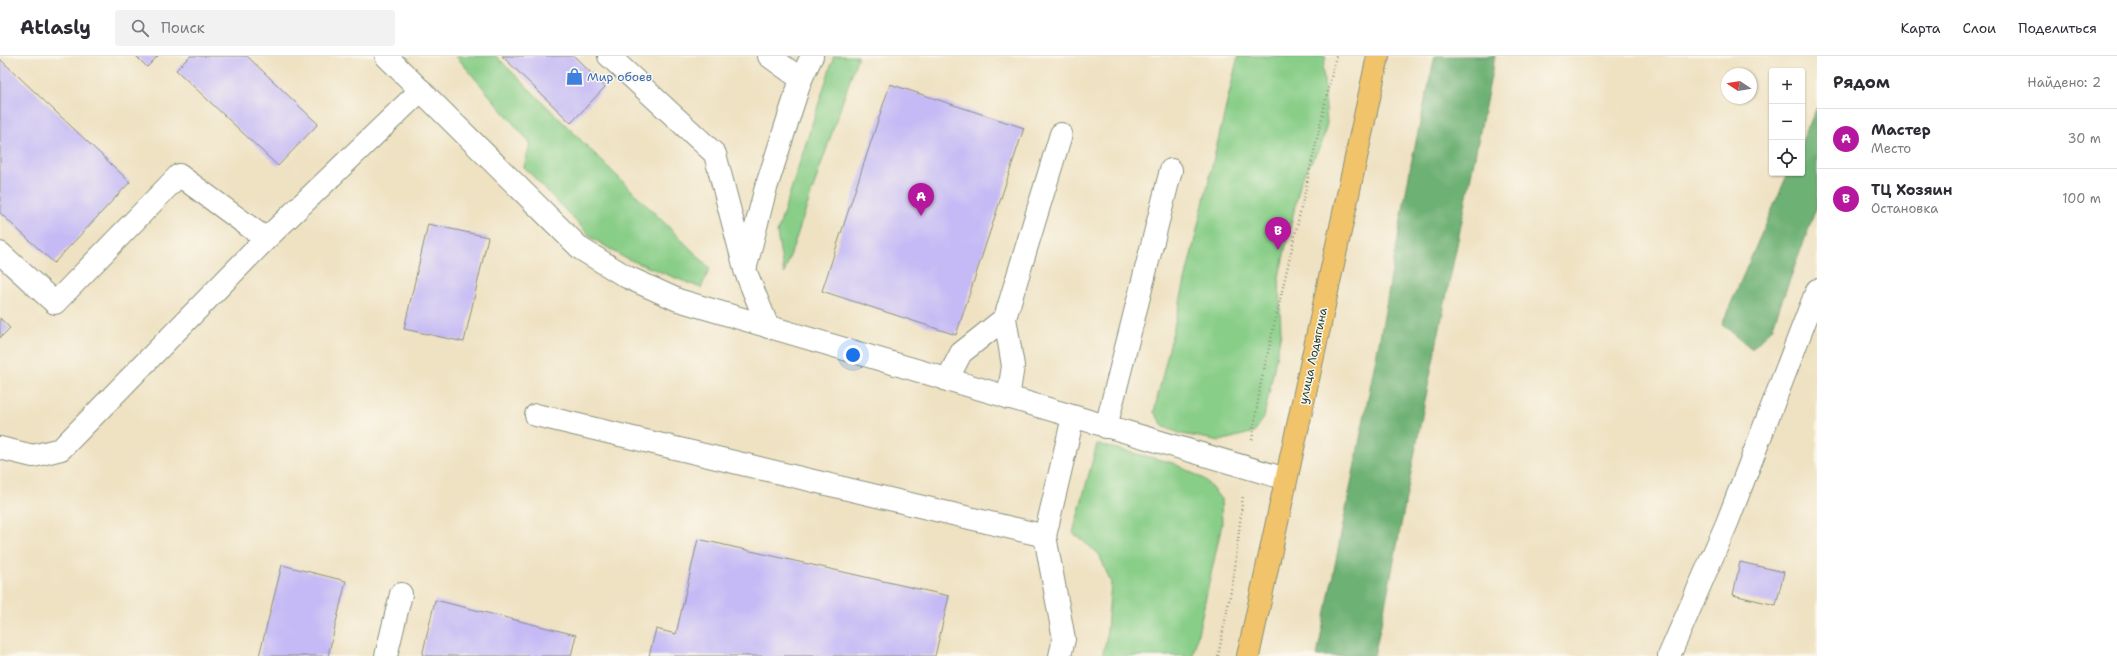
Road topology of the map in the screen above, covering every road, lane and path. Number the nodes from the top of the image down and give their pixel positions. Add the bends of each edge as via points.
1 (386, 56) edge
2 (609, 56) edge
3 (769, 56) edge
4 (812, 56) edge
5 (1336, 56) edge
6 (1378, 56) edge
7 (802, 79) junction
8 (420, 90) junction
9 (1061, 134) dead end
10 (1171, 170) dead end
11 (266, 239) junction
12 (0, 253) edge
13 (745, 270) junction
14 (1817, 290) edge
15 (1005, 318) junction
16 (768, 327) junction
17 (947, 380) junction
18 (1008, 398) junction
19 (536, 415) dead end
20 (1073, 417) junction
21 (1106, 427) junction
22 (0, 448) edge
23 (1247, 468) junction
24 (1286, 479) junction
25 (1045, 536) junction
26 (401, 594) dead end
27 (386, 656) edge
28 (1060, 656) edge
29 (1218, 656) edge
30 (1248, 656) edge
31 (1669, 656) edge

1 - 8 lane
2 - 13 lane via 715,154
3 - 7 lane
4 - 7 lane
5 - 23 path via 1260,387
6 - 24 main road, улица Лодыгина
7 - 13 lane via 765,192
8 - 11 lane
8 - 16 lane via 581,249 627,277 678,300
9 - 15 lane
10 - 21 lane
11 - 12 lane via 179,175 55,303
11 - 22 lane via 61,449 33,456
13 - 16 lane
14 - 31 lane via 1726,523
15 - 17 lane via 961,353
15 - 18 lane via 1013,366
16 - 17 lane
17 - 18 lane
18 - 20 lane
19 - 25 lane
20 - 21 lane
20 - 25 lane
21 - 23 lane
23 - 24 lane
23 - 29 path via 1234,576
24 - 30 main road, улица Лодыгина
25 - 28 lane via 1064,640
26 - 27 lane

